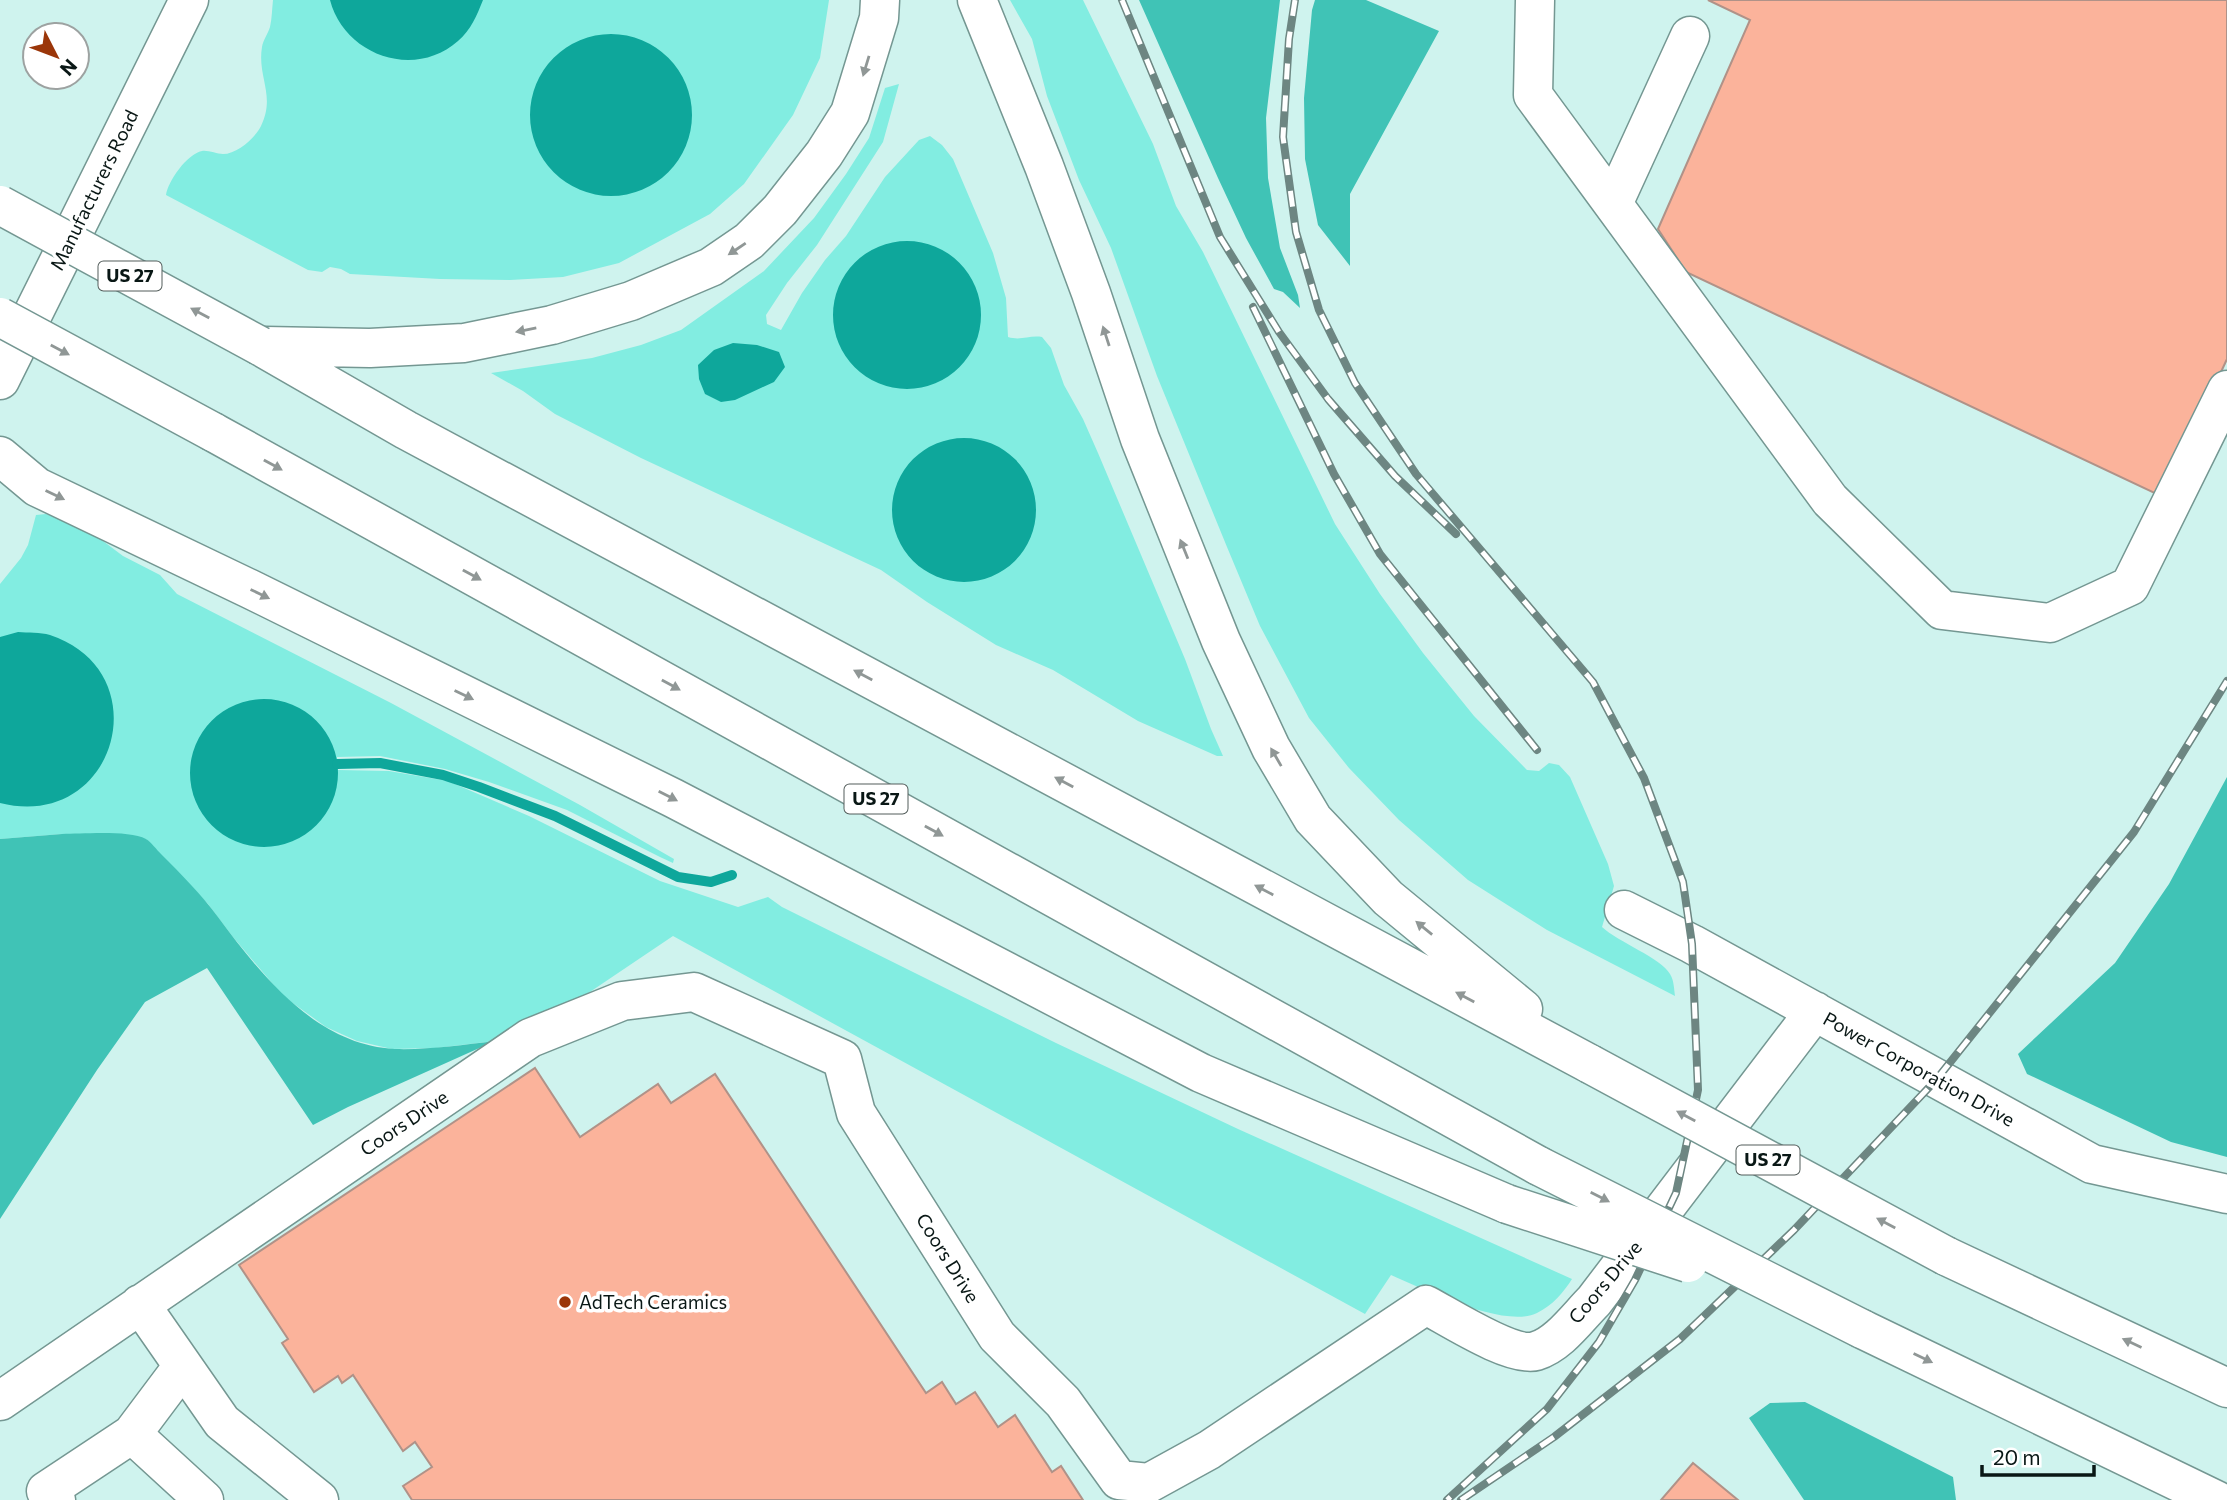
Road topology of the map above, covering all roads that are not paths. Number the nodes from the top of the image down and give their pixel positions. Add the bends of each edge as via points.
1 (189, 0) edge
2 (880, 0) edge
3 (977, 0) edge
4 (1535, 0) edge
5 (1690, 36) dead end
6 (1613, 204) junction
7 (0, 205) edge
8 (0, 317) edge
9 (260, 346) junction
10 (0, 380) edge
11 (2227, 390) edge
12 (0, 456) edge
13 (1624, 910) dead end
14 (1815, 1011) junction
15 (1590, 1064) junction
16 (2227, 1194) edge
17 (1805, 1300) junction
18 (140, 1304) junction
19 (183, 1366) junction
20 (2210, 1380) edge
21 (0, 1401) edge
22 (132, 1434) junction
23 (2203, 1493) edge
24 (42, 1497) edge
25 (204, 1500) edge
26 (319, 1500) edge

1 - 10 main road, Manufacturers Road
2 -> 9 main road via 879,18 850,113 780,210 749,241 712,267 631,301 552,326 464,343 370,348
15 -> 3 main road via 1388,898 1312,819 1271,748 1221,641 1140,439 1044,166
4 - 6 main road via 1533,95
5 - 6 main road
6 - 11 main road via 1830,500 1942,610 2050,623 2130,586
9 -> 7 main road, US 27, bridge
8 -> 17 main road, US 27, bridge via 1539,1166
15 -> 9 main road, US 27 via 406,430
12 -> 17 main road, bridge via 37,486 660,792 1201,1073 1507,1205
13 - 14 main road, Power Corporation Drive
14 - 16 main road, Power Corporation Drive via 2092,1164
14 - 18 main road, Coors Drive via 1594,1301 1552,1343 1534,1352 1508,1348 1426,1305 1209,1450 1149,1483 1119,1480 1063,1402 997,1336 856,1113 842,1059 694,992 622,1001 530,1038
20 -> 15 main road, US 27, bridge via 1947,1256
17 -> 23 main road, US 27, bridge
18 - 19 main road
18 - 21 main road, Coors Drive
19 - 22 main road
19 - 26 main road via 222,1422
22 - 24 main road
22 - 25 main road

